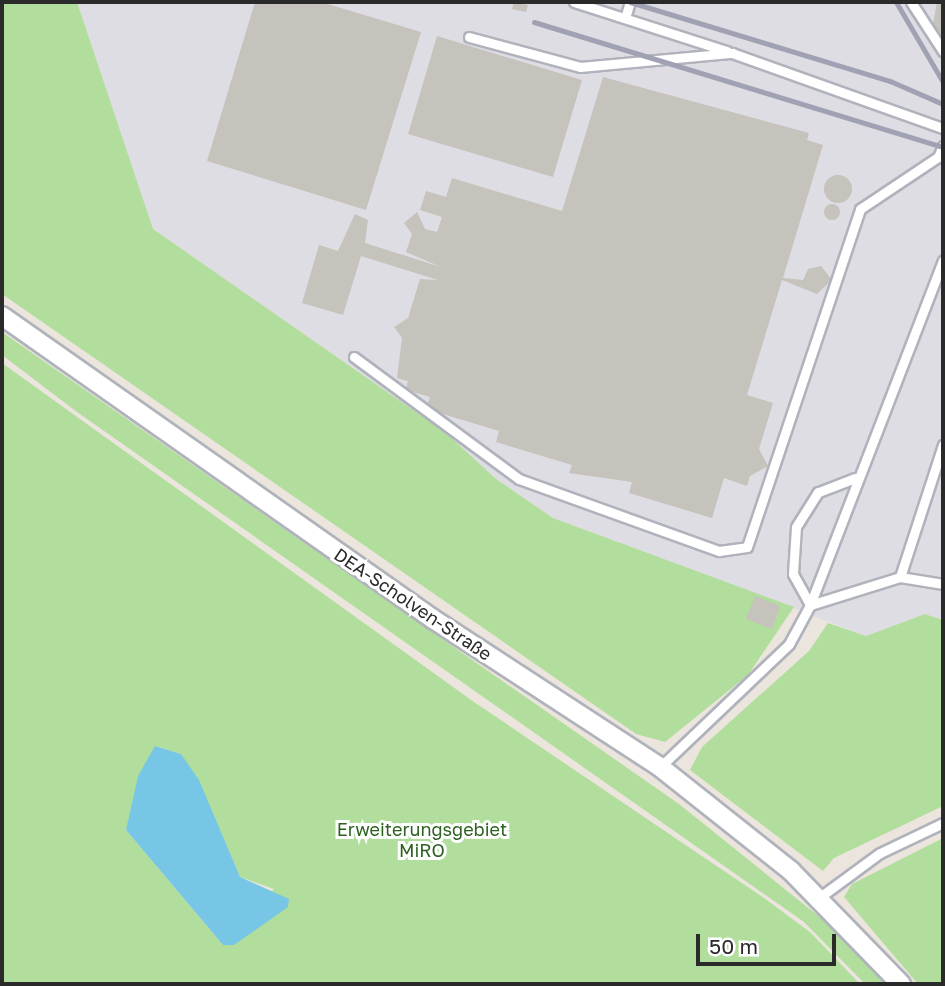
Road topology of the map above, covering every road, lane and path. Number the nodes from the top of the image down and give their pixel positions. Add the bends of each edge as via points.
1 (574, 2) edge
2 (629, 2) edge
3 (911, 2) edge
4 (625, 18) junction
5 (469, 37) dead end
6 (943, 51) edge
7 (732, 53) junction
8 (943, 128) edge
9 (943, 146) edge
10 (943, 261) edge
11 (2, 316) edge
12 (354, 357) dead end
13 (943, 445) edge
14 (855, 478) junction
15 (900, 577) junction
16 (943, 583) edge
17 (810, 605) junction
18 (660, 767) junction
19 (943, 823) edge
20 (820, 897) junction
21 (901, 984) edge

1 - 4 lane
2 - 4 lane
3 - 6 lane
4 - 7 lane
5 - 7 lane via 580,67
7 - 8 lane
9 - 12 lane via 938,158 860,209 757,533 747,547 719,551 519,479
10 - 14 lane
11 - 18 street, DEA-Scholven-Straße via 433,619
13 - 15 lane
14 - 17 lane
14 - 17 lane via 818,492 796,527 793,574
15 - 16 lane
15 - 17 lane
17 - 18 lane via 789,644
18 - 20 street, DEA-Scholven-Straße
19 - 20 lane via 880,853
20 - 21 street, DEA-Scholven-Straße

